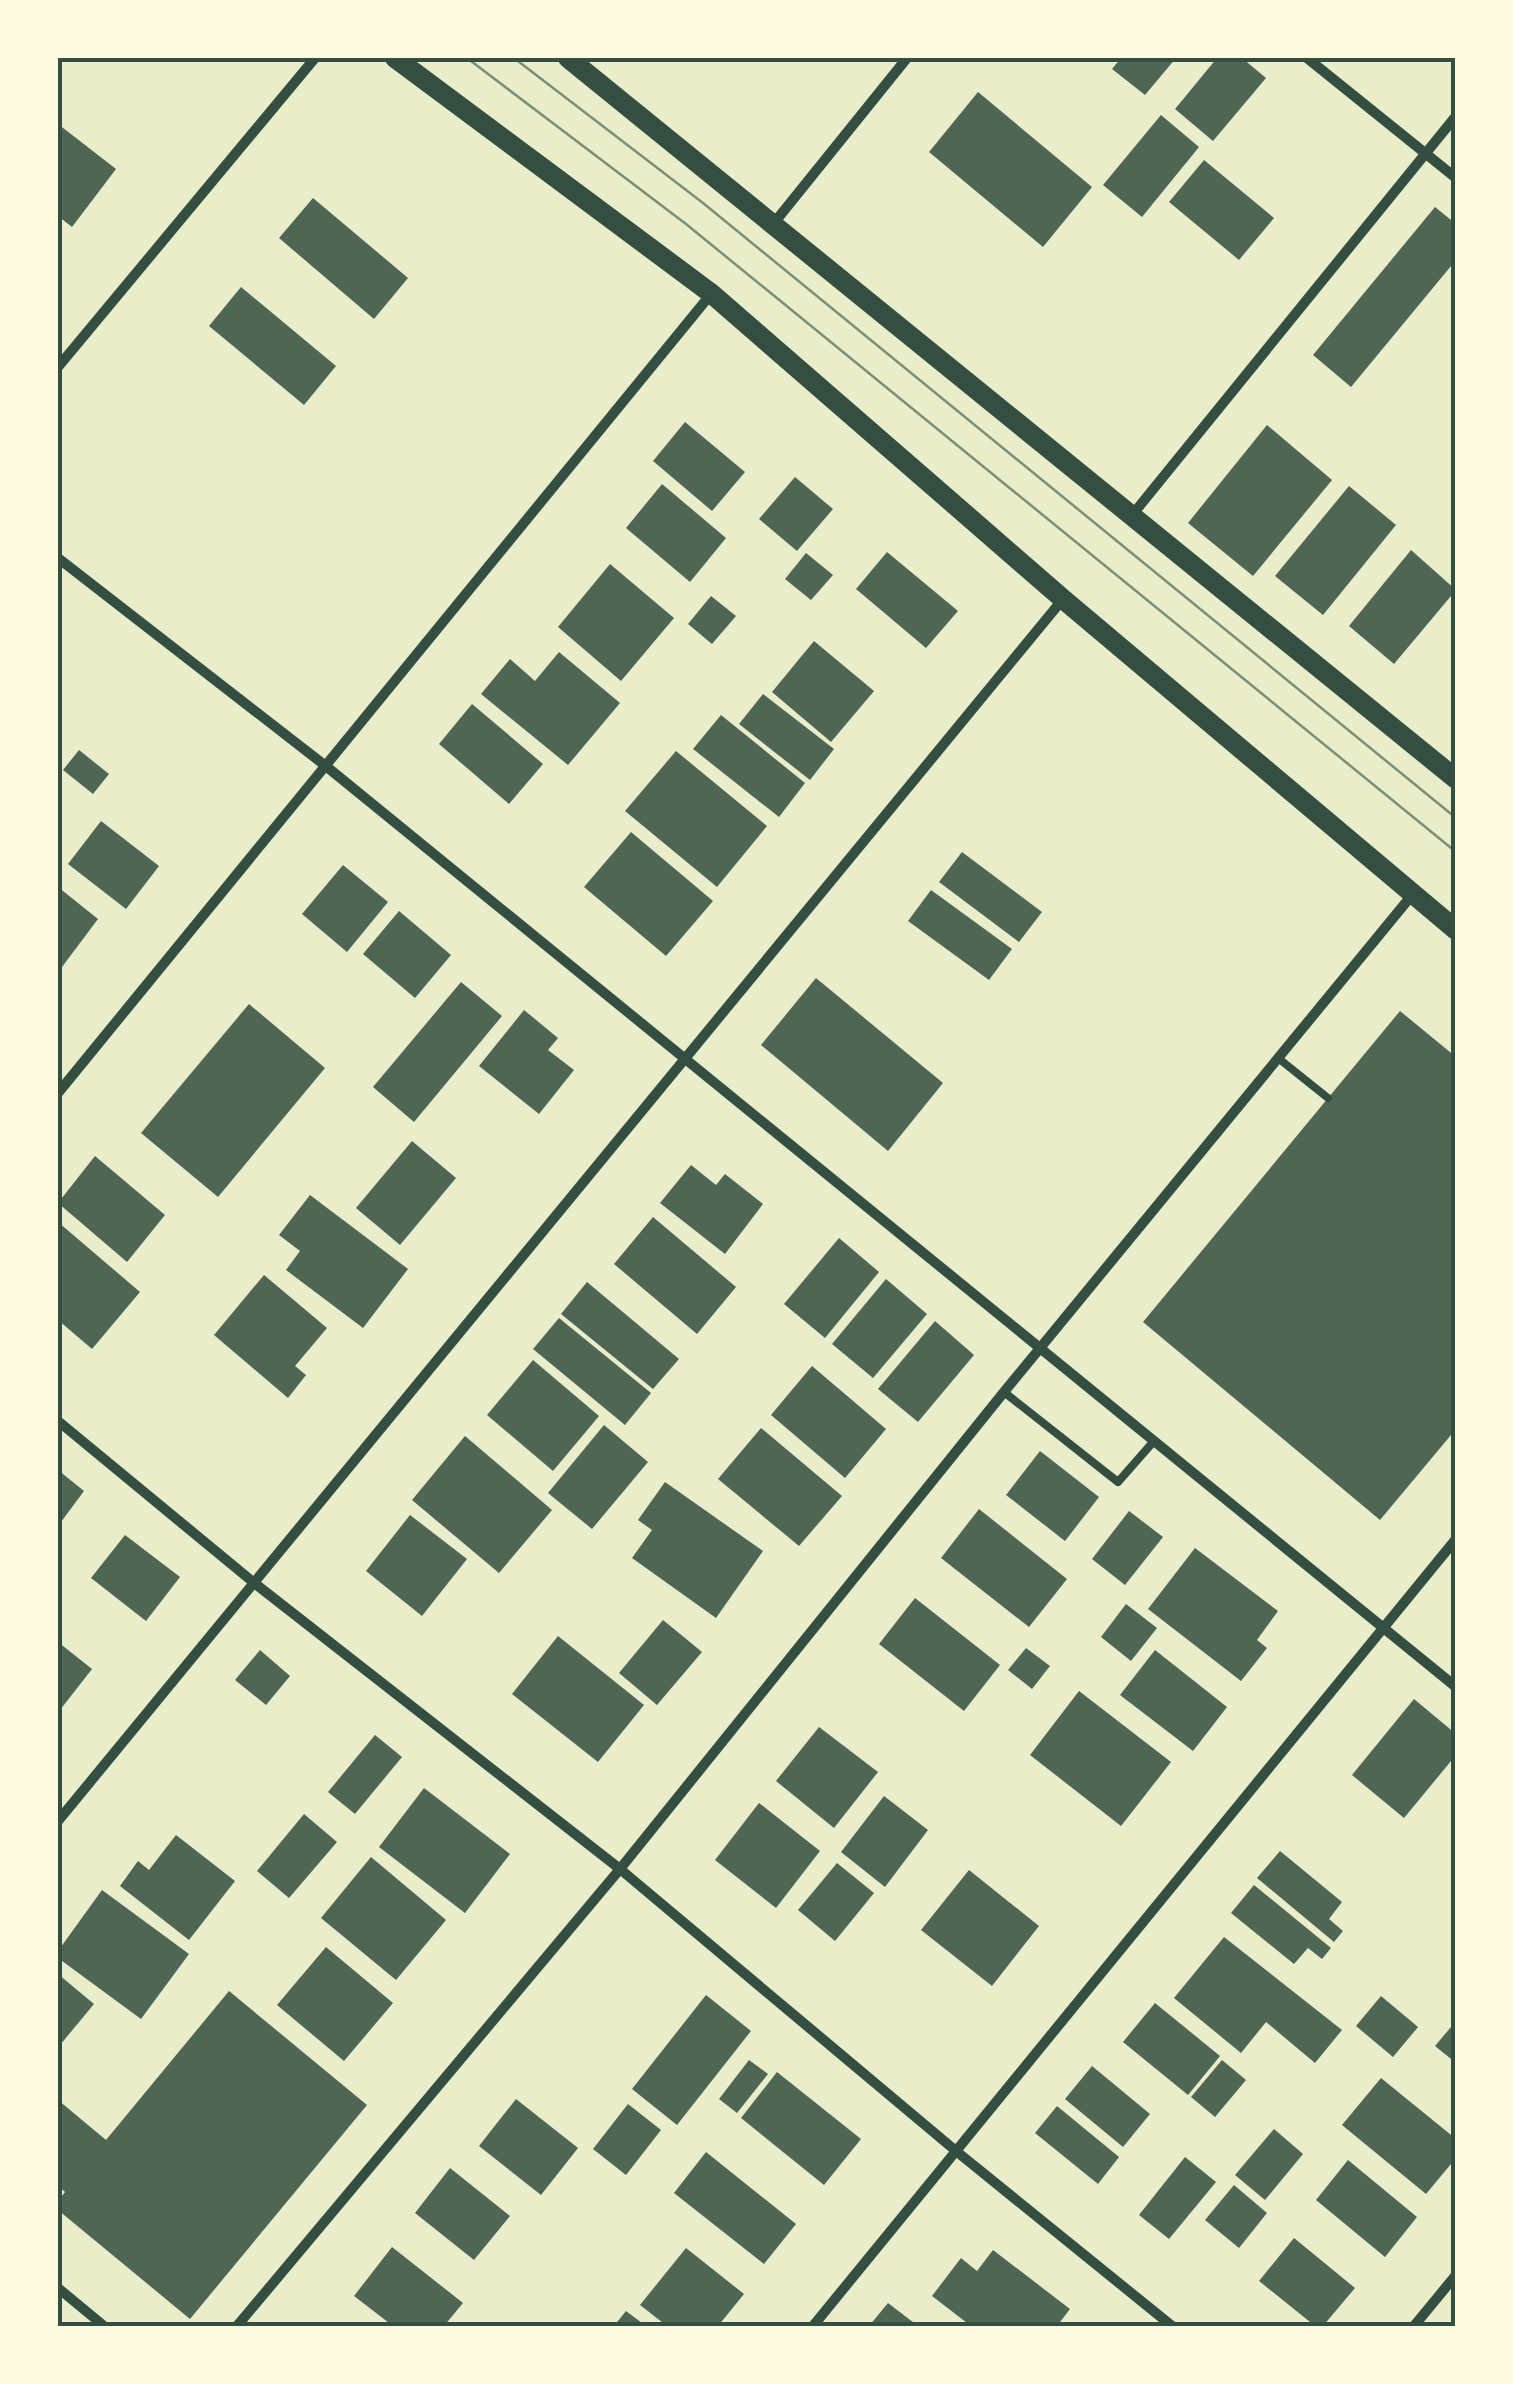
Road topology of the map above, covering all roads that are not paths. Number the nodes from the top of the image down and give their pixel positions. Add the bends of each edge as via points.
1 (314, 58) edge
2 (395, 58) edge
3 (568, 58) edge
4 (908, 58) edge
5 (1307, 58) edge
6 (1456, 116) edge
7 (1426, 154) junction
8 (1456, 178) edge
9 (774, 223) junction
10 (712, 294) junction
11 (58, 367) edge
12 (1134, 514) junction
13 (58, 558) edge
14 (1063, 599) junction
15 (327, 767) junction
16 (1456, 780) edge
17 (1412, 895) junction
18 (1456, 930) edge
19 (685, 1057) junction
20 (1278, 1058) junction
21 (58, 1093) edge
22 (1328, 1098) dead end
23 (1040, 1347) junction
24 (1004, 1392) junction
25 (58, 1421) edge
26 (1154, 1441) junction
27 (1456, 1539) edge
28 (252, 1582) junction
29 (1383, 1628) junction
30 (1456, 1687) edge
31 (58, 1822) edge
32 (620, 1869) junction
33 (956, 2151) junction
34 (1456, 2275) edge
35 (58, 2288) edge
36 (104, 2326) edge
37 (236, 2326) edge
38 (813, 2326) edge
39 (1172, 2326) edge
40 (1414, 2326) edge

1 - 11 street
2 - 10 main road
3 - 9 main road
4 - 9 street
5 - 7 street
6 - 7 street
7 - 8 street
7 - 12 street
9 - 12 main road
10 - 14 main road
10 - 15 street
12 - 16 main road
13 - 15 street
14 - 17 main road
14 - 19 street
15 - 19 street
15 - 21 street
17 - 18 main road
17 - 20 street
19 - 23 street
19 - 28 street
20 - 22 lane
20 - 23 street
23 - 24 street
23 - 26 street
24 - 26 lane via 1118,1482
24 - 32 street
25 - 28 street
26 - 29 street
27 - 29 street
28 - 31 street
28 - 32 street
29 - 30 street
29 - 33 street
32 - 33 street
32 - 37 street
33 - 38 street
33 - 39 street
34 - 40 street
35 - 36 street

